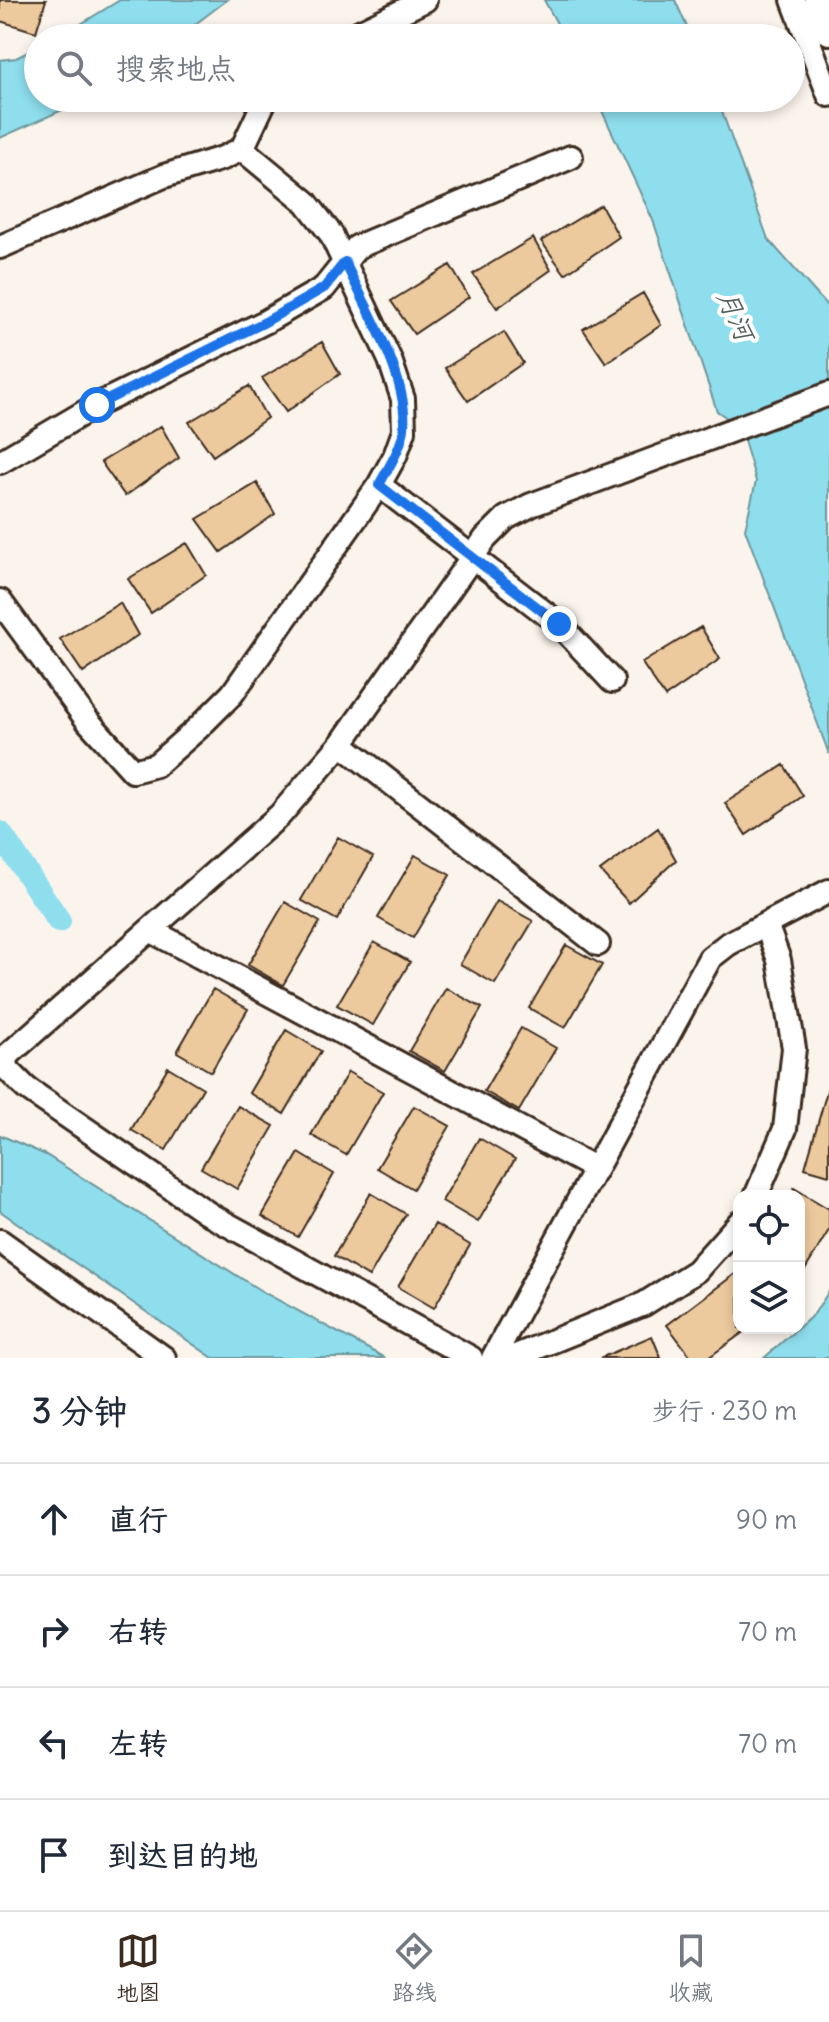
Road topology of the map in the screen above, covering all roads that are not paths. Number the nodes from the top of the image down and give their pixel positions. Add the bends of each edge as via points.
1 (425, 0) edge
2 (793, 0) edge
3 (816, 0) edge
4 (376, 24) edge
5 (802, 24) edge
6 (805, 32) edge
7 (829, 33) edge
8 (829, 95) edge
9 (259, 112) edge
10 (242, 149) junction
11 (571, 157) dead end
12 (0, 247) edge
13 (345, 262) junction
14 (829, 394) edge
15 (0, 462) edge
16 (379, 485) junction
17 (473, 557) junction
18 (0, 601) edge
19 (612, 681) dead end
20 (341, 744) junction
21 (829, 891) edge
22 (766, 924) junction
23 (150, 930) junction
24 (598, 944) dead end
25 (0, 1062) edge
26 (596, 1169) junction
27 (759, 1190) edge
28 (733, 1230) edge
29 (0, 1241) edge
30 (164, 1358) edge
31 (471, 1358) edge
32 (493, 1358) edge
33 (511, 1358) edge

1 - 4 street
2 - 5 street
3 - 7 street
6 - 8 street
9 - 10 street
10 - 12 street via 164,176
10 - 13 street via 306,202
11 - 13 street via 357,247
13 - 15 street via 324,288 97,405
13 - 16 street via 403,399 404,431
14 - 17 street via 531,505 506,518
16 - 17 street
16 - 18 street via 232,694 156,765 144,770 133,771 125,764 87,720
17 - 19 street via 559,624
17 - 20 street
20 - 23 street via 280,815
20 - 24 street
21 - 22 street
22 - 26 street via 710,958
22 - 27 street via 779,960 794,1048 785,1129
23 - 25 street
23 - 26 street
25 - 31 street via 26,1088 212,1216
26 - 32 street
28 - 33 street via 696,1271 644,1304
29 - 30 street

